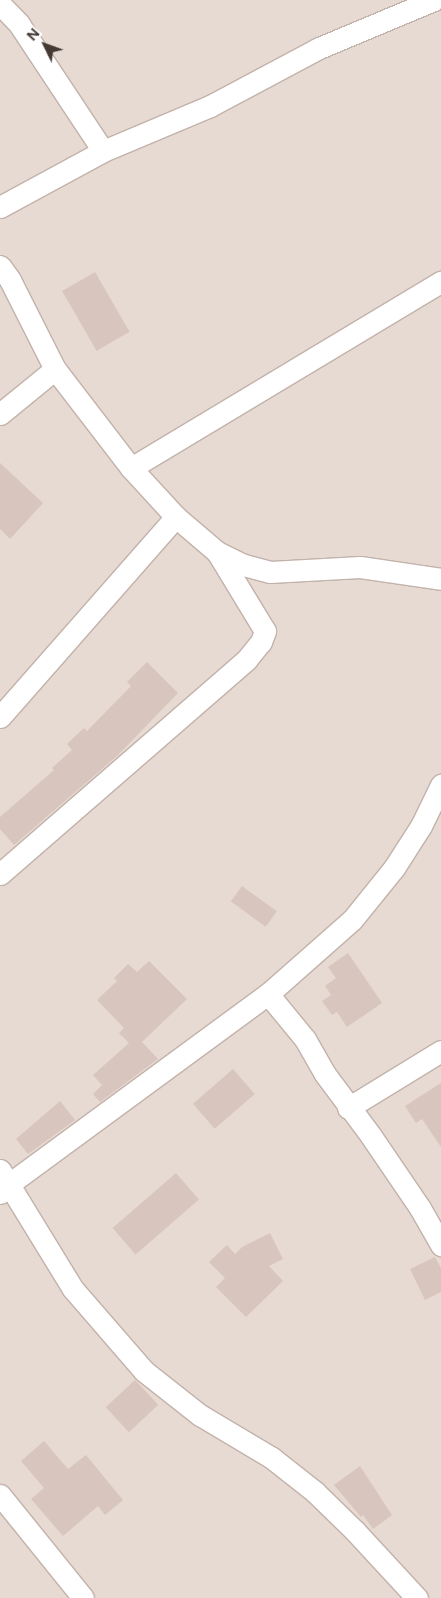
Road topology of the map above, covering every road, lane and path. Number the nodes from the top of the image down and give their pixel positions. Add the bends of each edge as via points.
1 (434, 0) edge
2 (0, 4) edge
3 (103, 151) junction
4 (0, 207) edge
5 (0, 266) edge
6 (441, 282) edge
7 (54, 369) junction
8 (0, 414) edge
9 (131, 468) junction
10 (176, 517) junction
11 (217, 552) junction
12 (441, 579) edge
13 (0, 717) edge
14 (441, 785) edge
15 (0, 874) edge
16 (268, 994) junction
17 (441, 1051) edge
18 (348, 1108) junction
19 (3, 1183) edge
20 (441, 1244) edge
21 (0, 1495) edge
22 (83, 1598) edge
23 (417, 1598) edge

1 - 3 street via 319,48 224,99
2 - 3 street via 19,24
3 - 4 street
5 - 7 street
6 - 9 street
7 - 8 street
7 - 9 street
9 - 10 street
10 - 11 street
10 - 13 street
11 - 12 street via 270,572 360,567
11 - 15 street via 265,631 261,642 247,659
14 - 16 street via 421,826 394,868 352,920
16 - 18 street via 304,1039
16 - 19 street
17 - 18 street
18 - 20 street via 371,1136
19 - 23 street via 73,1289 144,1371 200,1415 272,1458 315,1492
21 - 22 street

